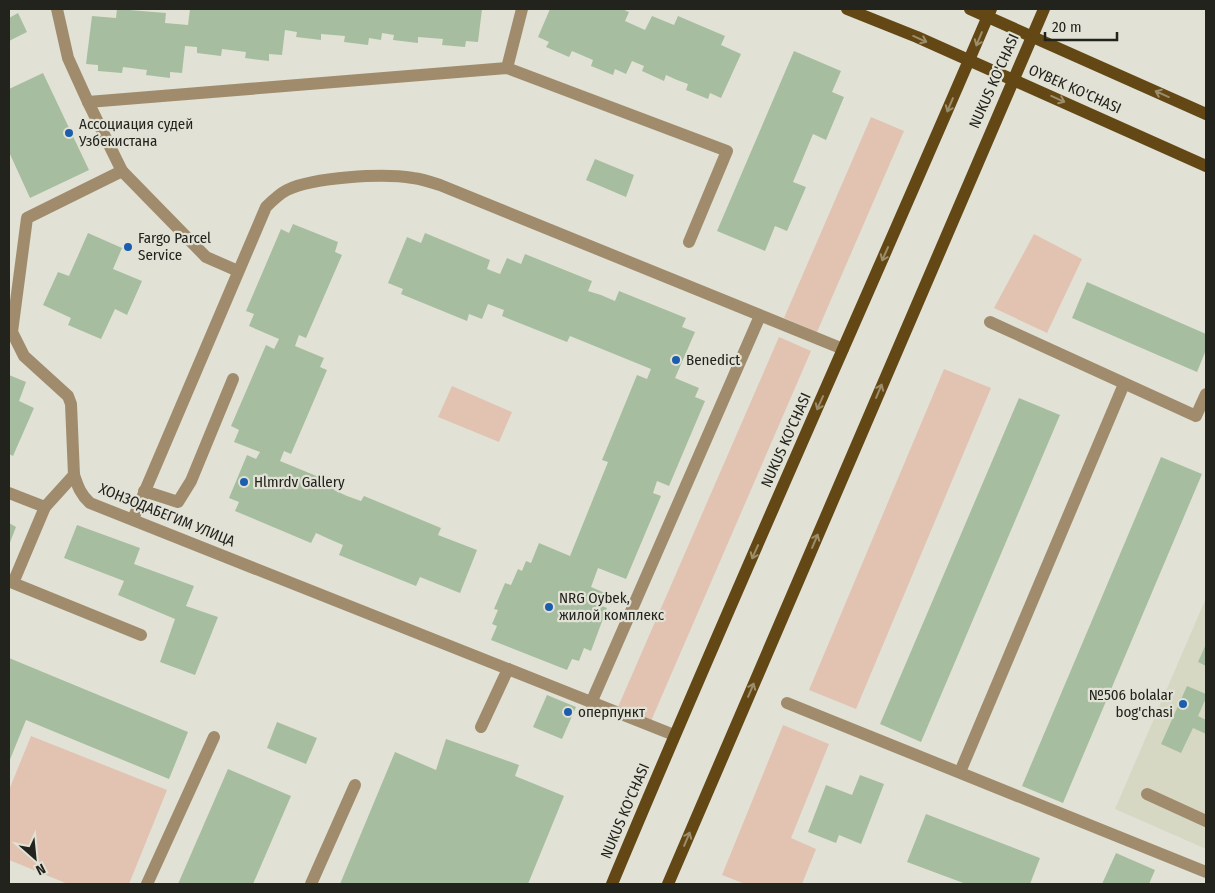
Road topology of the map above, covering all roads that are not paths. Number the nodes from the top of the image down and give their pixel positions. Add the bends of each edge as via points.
1 (57, 9) edge
2 (522, 9) edge
3 (847, 9) edge
4 (970, 9) edge
5 (1044, 9) edge
6 (989, 13) edge
7 (1032, 36) junction
8 (969, 60) junction
9 (507, 68) junction
10 (1013, 80) junction
11 (88, 102) junction
12 (1206, 114) edge
13 (1206, 166) edge
14 (122, 171) junction
15 (690, 242) dead end
16 (238, 271) junction
17 (760, 316) junction
18 (990, 322) dead end
19 (10, 333) edge
20 (844, 350) junction
21 (233, 379) dead end
22 (1124, 384) junction
23 (1206, 394) edge
24 (74, 475) junction
25 (144, 491) junction
26 (9, 493) edge
27 (44, 507) junction
28 (133, 519) junction
29 (141, 636) dead end
30 (508, 669) junction
31 (591, 703) junction
32 (787, 703) dead end
33 (481, 726) dead end
34 (674, 735) junction
35 (214, 738) dead end
36 (960, 772) junction
37 (355, 785) dead end
38 (1147, 794) dead end
39 (1206, 821) edge
40 (1206, 872) edge
41 (147, 884) edge
42 (311, 884) edge
43 (612, 884) edge
44 (668, 884) edge

1 - 11 street via 68,58
2 - 9 street
3 -> 8 main road, OYBEK KO'CHASI
4 - 6 main road, OYBEK KO'CHASI
5 - 7 main road, NUKUS KO'CHASI
6 - 7 main road, OYBEK KO'CHASI
6 -> 8 main road, NUKUS KO'CHASI
7 - 10 main road, NUKUS KO'CHASI
12 -> 7 main road, OYBEK KO'CHASI
8 - 10 main road, OYBEK KO'CHASI
8 -> 20 main road, NUKUS KO'CHASI
9 - 11 street
9 - 15 street via 727,150
10 -> 13 main road, OYBEK KO'CHASI
44 -> 10 main road, NUKUS KO'CHASI
11 - 14 street
14 - 16 street via 206,257
14 - 19 street, ХОНЗОДАБЕГИМ УЛИЦА via 27,218
16 - 17 street via 266,207 287,190 302,184 346,178 413,178 440,184
16 - 25 street
17 - 20 street
17 - 31 street
18 - 22 street
19 - 24 street, ХОНЗОДАБЕГИМ УЛИЦА via 24,356 68,396
20 -> 34 main road, NUKUS KO'CHASI
21 - 25 street via 192,482 178,502
22 - 23 street via 1196,416
22 - 36 street
24 - 27 street
24 - 28 street, ХОНЗОДАБЕГИМ УЛИЦА via 80,492 90,503
25 - 28 street
26 - 27 street
27 - 29 street via 12,584
28 - 30 street, ХОНЗОДАБЕГИМ УЛИЦА
30 - 31 street, ХОНЗОДАБЕГИМ УЛИЦА
30 - 33 street
31 - 34 street, ХОНЗОДАБЕГИМ УЛИЦА
32 - 36 street
34 - 43 main road, NUKUS KO'CHASI
35 - 41 street
36 - 40 street
37 - 42 street
38 - 39 street

